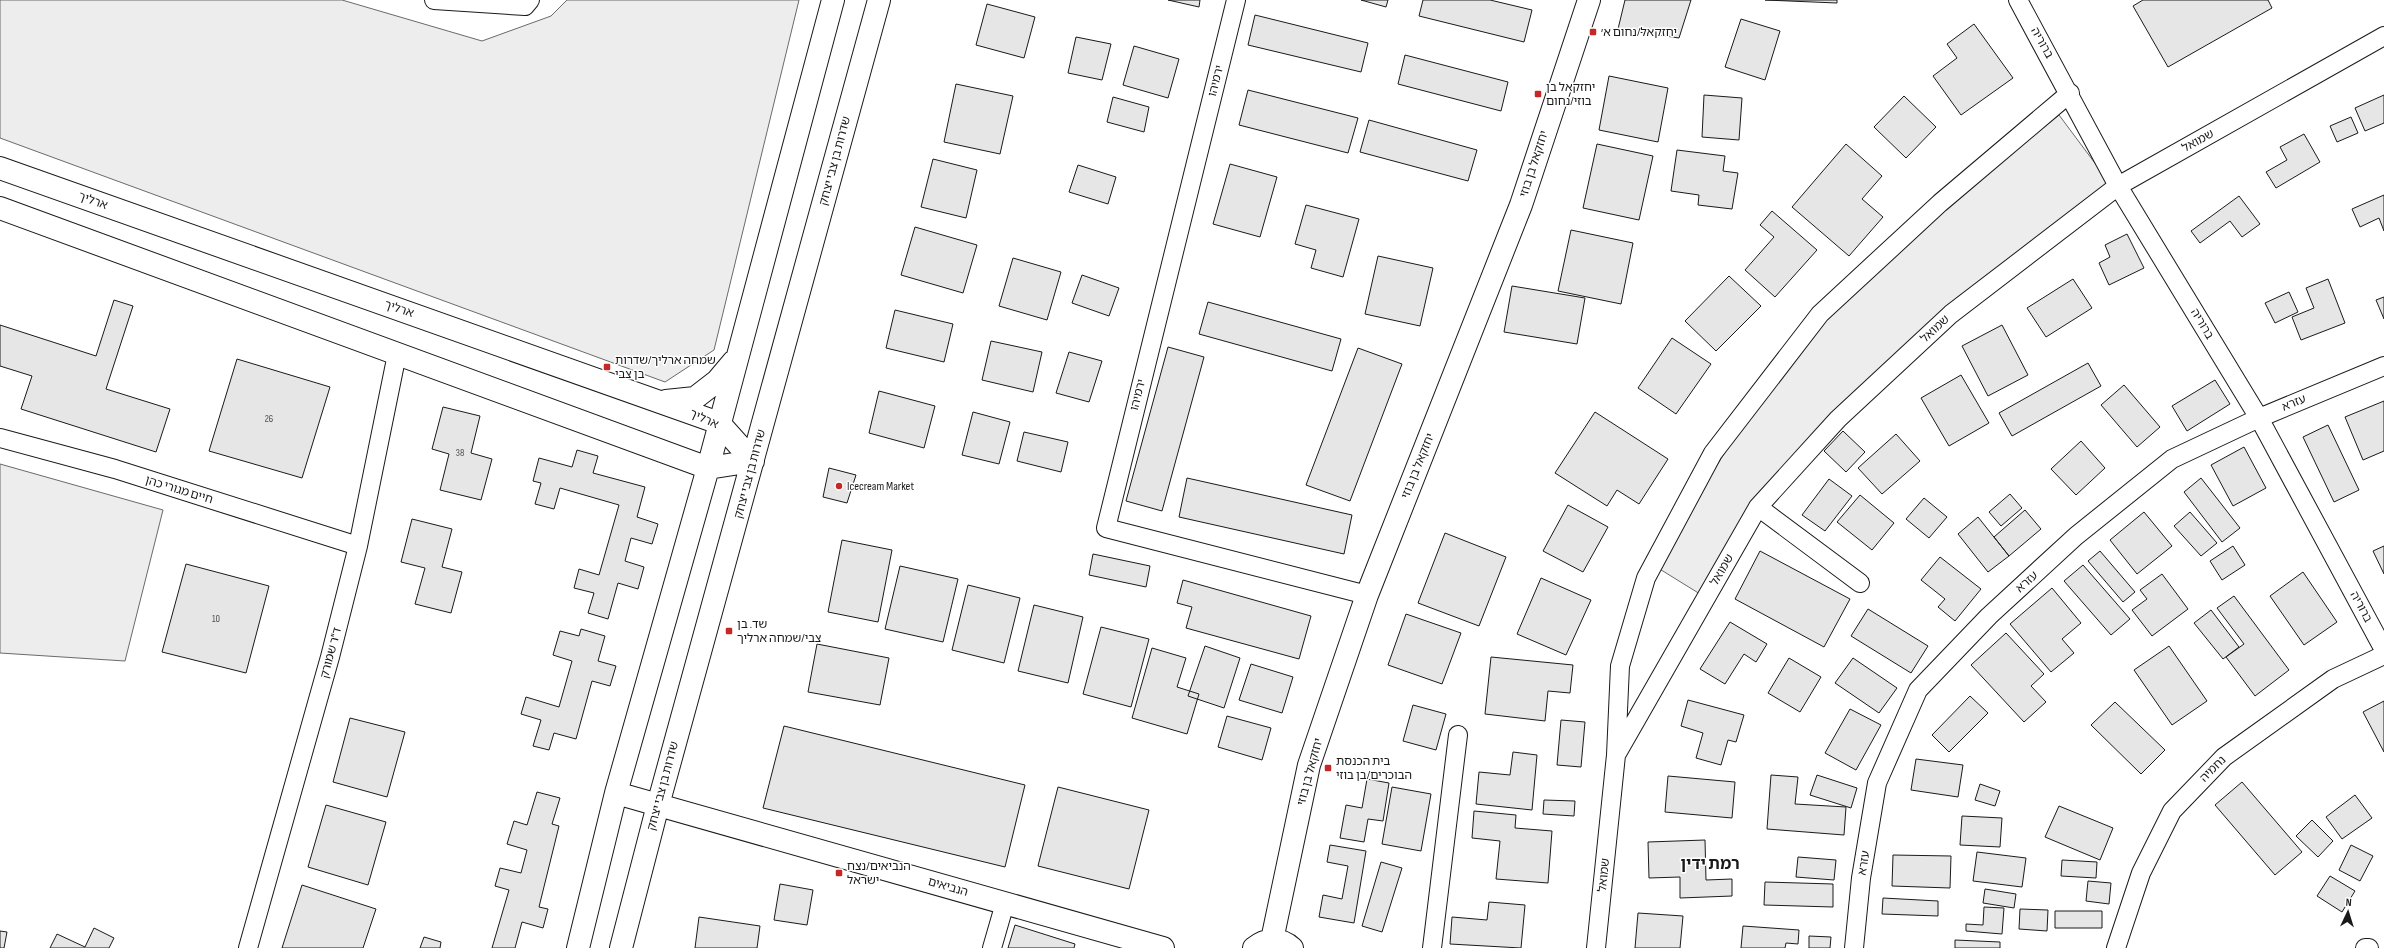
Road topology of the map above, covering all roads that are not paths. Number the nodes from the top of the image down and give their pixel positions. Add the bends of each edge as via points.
1 (434, 0) edge
2 (530, 0) edge
3 (833, 0) edge
4 (879, 0) edge
5 (1236, 0) edge
6 (1589, 0) edge
7 (2018, 0) edge
8 (2384, 36) edge
9 (2070, 93) junction
10 (0, 168) edge
11 (2118, 186) junction
12 (0, 208) edge
13 (397, 354) junction
14 (737, 358) junction
15 (2384, 366) edge
16 (662, 402) junction
17 (2259, 418) junction
18 (719, 423) junction
19 (0, 438) edge
20 (753, 461) junction
21 (708, 468) junction
22 (1758, 507) junction
23 (358, 546) junction
24 (1860, 583) dead end
25 (1367, 595) junction
26 (2384, 650) edge
27 (2384, 655) edge
28 (1458, 735) dead end
29 (1616, 755) junction
30 (616, 793) junction
31 (658, 805) junction
32 (1005, 903) junction
33 (1272, 945) edge
34 (248, 948) edge
35 (578, 948) edge
36 (621, 948) edge
37 (992, 948) edge
38 (1163, 948) edge
39 (1432, 948) edge
40 (1596, 948) edge
41 (1854, 948) edge
42 (2116, 948) edge
43 (2365, 948) edge
44 (2369, 948) edge

1 - 2 street via 525,6
3 - 14 street
4 - 20 street, שדרות בן צבי יצחק
5 - 25 street, ירמיהו via 1106,528
6 - 25 street, יחזקאל בן בוזי via 1521,205
7 - 9 street, ברוריה
8 - 11 street, שמואל
9 - 11 street, ברוריה
9 - 29 street, שמואל via 1940,203 1820,314 1713,453 1646,578 1620,666
10 - 16 street, ארליך
11 - 17 street, ברוריה
11 - 22 street, שמואל via 1951,314 1838,419
12 - 13 street
13 - 21 street
13 - 23 street, ד"ר שמורק
14 - 16 street via 717,381 695,398
14 - 18 street
15 - 17 street, עזרא
16 - 18 street, ארליך
17 - 26 street, ברוריה
17 - 41 street, עזרא via 2172,459 2076,536 1989,616 1918,690 1877,783 1861,878
18 - 20 street, ארליך
18 - 21 street
19 - 23 street, חיים מגורי כהן via 115,469
20 - 21 street
20 - 31 street, שדרות בן צבי יצחק
21 - 30 street
22 - 24 street
22 - 29 street, שמואל
23 - 34 street, ד"ר שמורק via 330,657
25 - 33 street, יחזקאל בן בוזי via 1309,765
27 - 42 street, נחמיה via 2334,679 2224,756 2172,811 2141,873
28 - 39 street
29 - 40 street, שמואל
30 - 31 street, הנביאים
30 - 35 street
31 - 32 street, הנביאים
31 - 36 street, שדרות בן צבי יצחק
32 - 37 street
32 - 38 street, הנביאים
43 - 44 street

